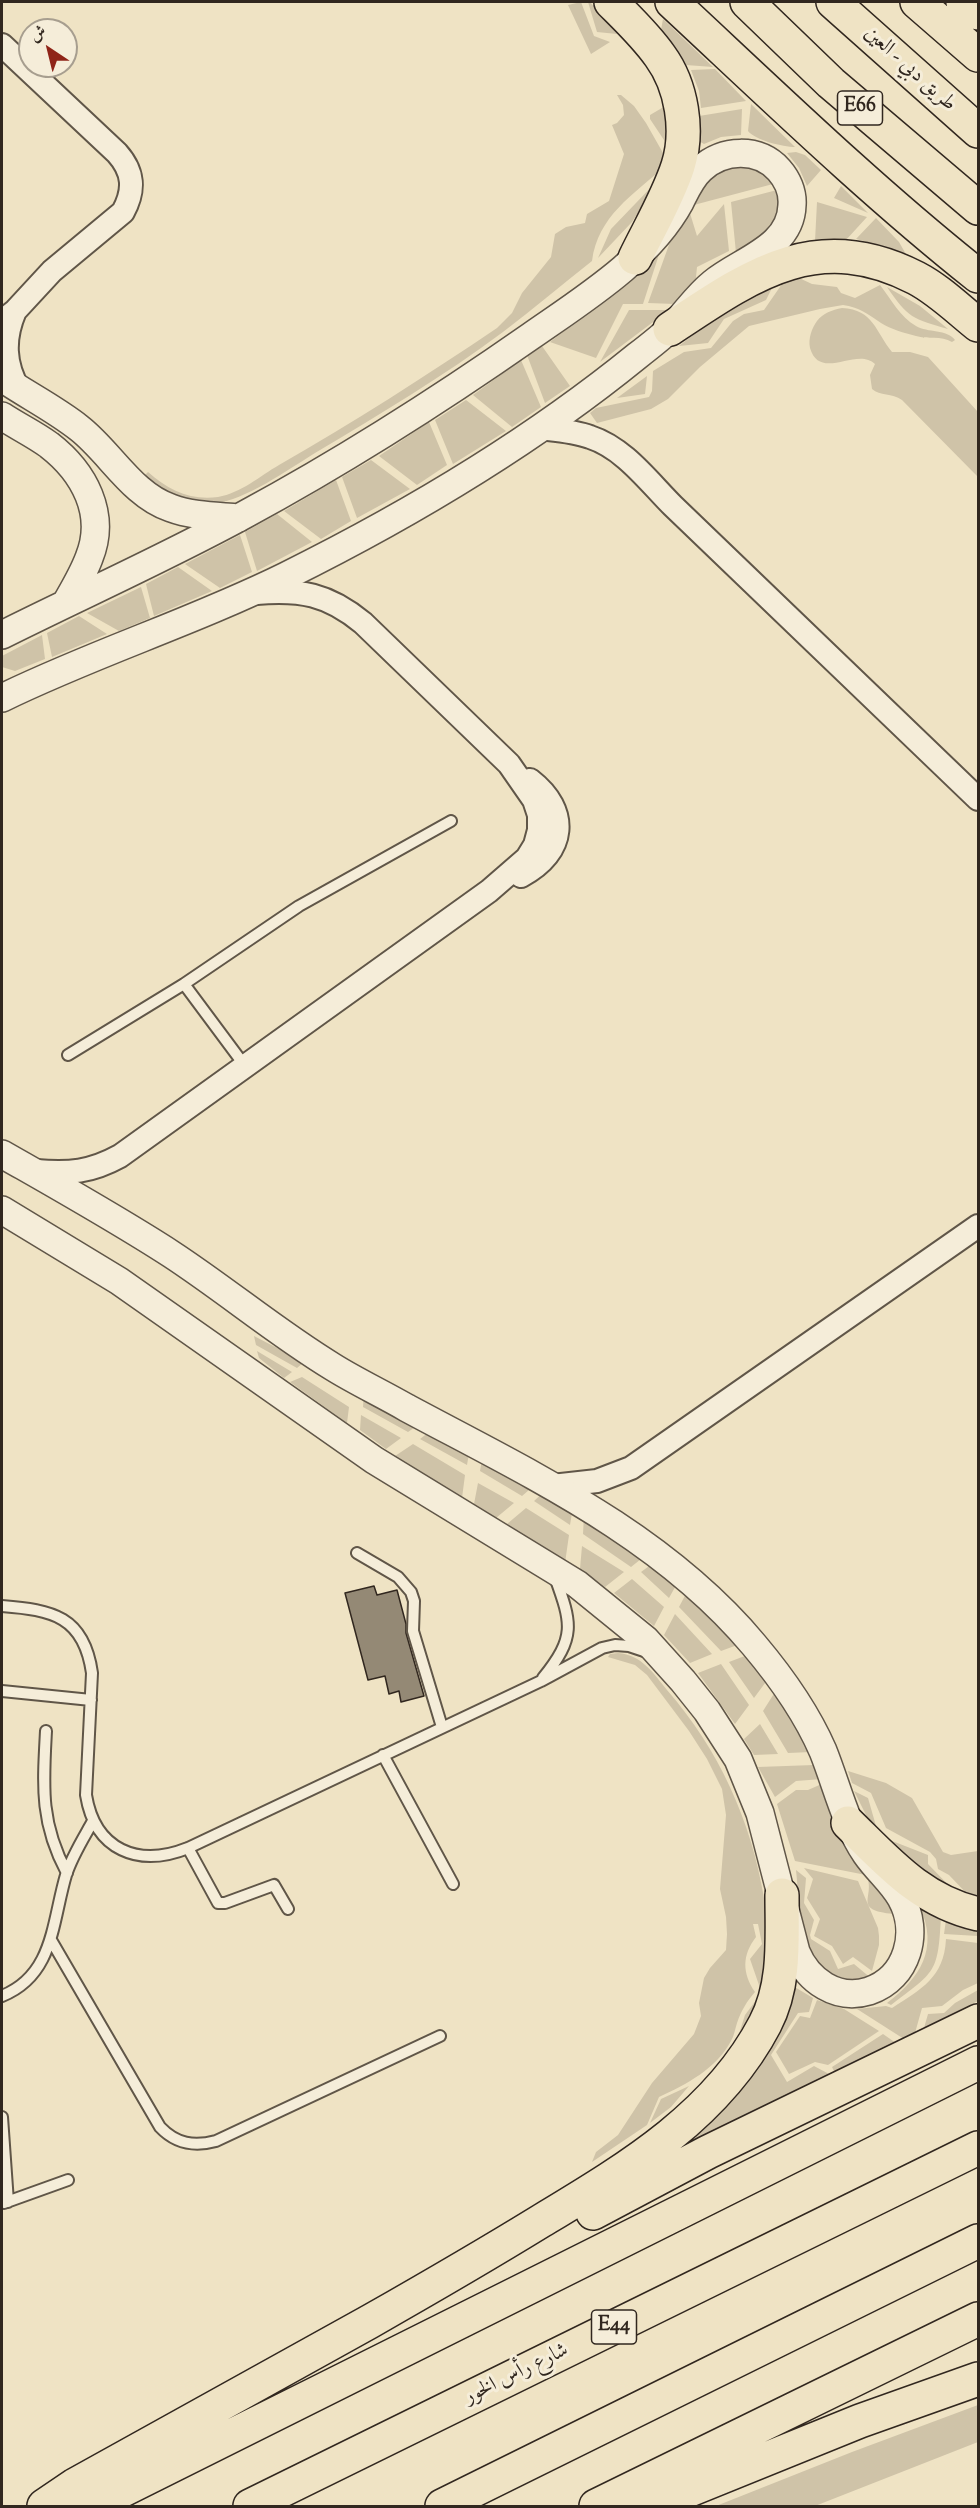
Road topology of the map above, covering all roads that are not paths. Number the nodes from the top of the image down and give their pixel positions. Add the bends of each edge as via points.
1 (610, 2) edge
2 (672, 2) edge
3 (747, 2) edge
4 (916, 2) edge
5 (963, 2) edge
6 (837, 5) edge
7 (978, 13) edge
8 (2, 45) edge
9 (978, 55) edge
10 (978, 131) edge
11 (978, 208) edge
12 (635, 258) junction
13 (978, 276) edge
14 (8, 316) edge
15 (978, 325) edge
16 (670, 329) junction
17 (10, 384) edge
18 (2, 416) edge
19 (539, 428) junction
20 (239, 518) junction
21 (248, 594) junction
22 (66, 603) junction
23 (2, 635) edge
24 (2, 698) edge
25 (978, 799) edge
26 (451, 821) dead end
27 (184, 984) junction
28 (68, 1055) dead end
29 (245, 1066) junction
30 (2, 1154) edge
31 (30, 1170) junction
32 (2, 1210) edge
33 (978, 1226) edge
34 (552, 1486) junction
35 (357, 1553) dead end
36 (551, 1568) junction
37 (2, 1606) edge
38 (666, 1662) junction
39 (541, 1681) junction
40 (2, 1691) edge
41 (91, 1700) junction
42 (442, 1727) junction
43 (46, 1731) dead end
44 (383, 1755) junction
45 (93, 1821) junction
46 (848, 1823) junction
47 (188, 1848) junction
48 (67, 1873) junction
49 (453, 1884) dead end
50 (782, 1895) junction
51 (288, 1909) dead end
52 (978, 1914) edge
53 (51, 1940) junction
54 (2, 1996) edge
55 (978, 2021) edge
56 (440, 2036) dead end
57 (978, 2063) edge
58 (978, 2080) edge
59 (2, 2117) edge
60 (819, 2143) junction
61 (978, 2148) edge
62 (68, 2180) dead end
63 (5, 2203) edge
64 (978, 2241) edge
65 (454, 2274) junction
66 (978, 2319) edge
67 (978, 2379) edge
68 (44, 2506) edge
69 (91, 2506) edge
70 (250, 2506) edge
71 (442, 2506) edge
72 (596, 2506) edge
73 (650, 2506) edge

1 - 12 highway via 662,58 682,111 678,167
2 - 13 highway via 797,120
3 - 11 highway, E66 via 831,83
4 - 9 highway
5 - 7 highway
6 - 10 highway, طريق دبي - العين
8 - 14 street via 126,163 132,188 123,212 52,271
12 - 16 street via 666,225 697,173 717,159 736,153 754,154 774,165 788,183 792,206 781,237 710,285
12 - 20 street via 546,326 408,420
14 - 17 street via 6,351
15 - 16 highway via 939,293 894,268 860,260 816,257 790,261 764,272
16 - 19 street via 597,388
17 - 20 street via 79,427 158,503 180,511
18 - 22 street via 60,454 89,493 96,526 94,543
19 - 21 street via 332,553
19 - 25 street via 591,437 624,456
20 - 22 street
21 - 24 street
21 - 29 street via 313,594 348,610 509,764 534,800 539,830 527,858 489,891
22 - 23 street
26 - 27 lane via 280,918
27 - 28 lane
27 - 29 lane
29 - 31 street via 103,1165 64,1174
30 - 31 street
31 - 34 street via 170,1254 331,1366
32 - 36 street via 129,1288 374,1460
33 - 34 street via 631,1468 597,1481
34 - 46 street via 588,1506 664,1560 701,1590 752,1642 809,1723
35 - 42 lane via 398,1577 411,1592 413,1631
36 - 38 street via 624,1620
36 - 39 lane via 565,1605 568,1633 565,1647
37 - 41 lane via 46,1611 74,1628 90,1655
38 - 39 lane via 643,1650 615,1645
38 - 50 street via 707,1711 738,1759 760,1813
39 - 42 lane
40 - 41 lane
41 - 45 lane via 86,1795
42 - 44 lane
43 - 48 lane via 45,1815
44 - 47 lane
44 - 49 lane
45 - 47 lane via 111,1843 134,1855 160,1857
45 - 48 lane
46 - 50 street via 869,1859 906,1907 909,1949 898,1971 868,1991 844,1993 823,1986 800,1962
46 - 52 highway via 911,1883 951,1905
47 - 51 lane via 218,1903 274,1885
48 - 53 lane
50 - 65 highway via 782,1954 774,2001 753,2045 721,2088 631,2166
53 - 54 lane via 36,1972
53 - 56 lane via 160,2127 185,2143 206,2144 216,2140
55 - 65 highway via 708,2152 520,2251
57 - 60 highway
58 - 60 highway via 885,2123
59 - 63 lane
60 - 69 highway
61 - 70 highway, شارع رأس الخور / E44
62 - 63 lane
64 - 71 highway
65 - 68 highway via 75,2485
66 - 72 highway
67 - 73 highway via 860,2421

